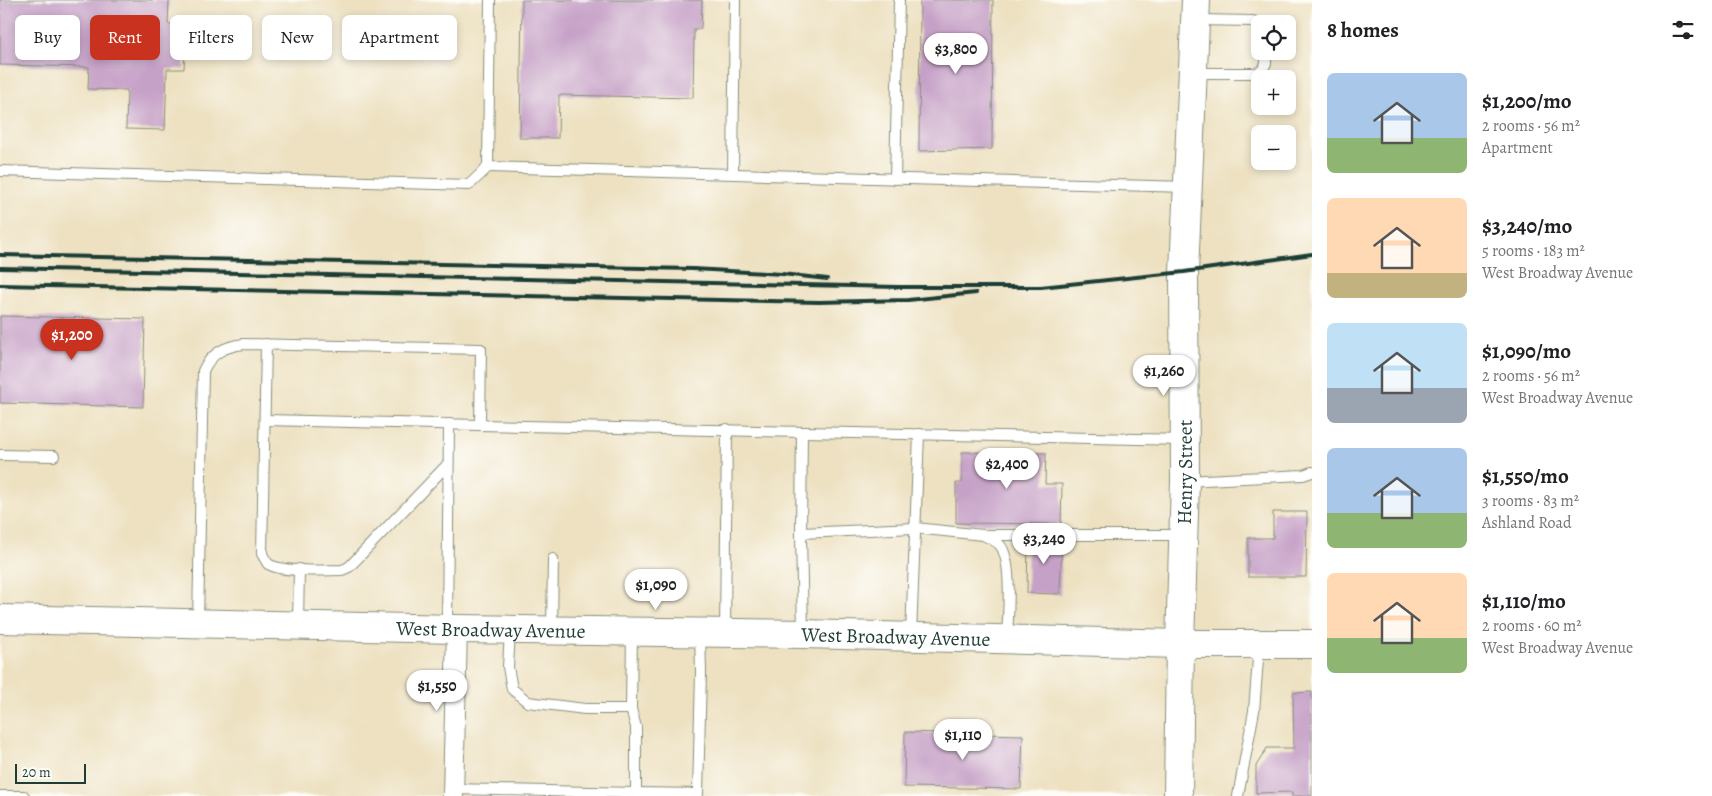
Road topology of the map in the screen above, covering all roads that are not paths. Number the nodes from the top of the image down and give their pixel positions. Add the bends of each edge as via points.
1 (490, 0) edge
2 (735, 0) edge
3 (899, 0) edge
4 (1195, 10) edge
5 (1251, 21) edge
6 (1266, 60) edge
7 (1192, 73) junction
8 (488, 167) junction
9 (0, 171) edge
10 (733, 174) junction
11 (895, 179) junction
12 (1188, 187) junction
13 (266, 344) junction
14 (265, 420) junction
15 (449, 424) junction
16 (480, 425) junction
17 (727, 429) junction
18 (802, 432) junction
19 (919, 434) junction
20 (1185, 440) junction
21 (0, 455) edge
22 (54, 456) dead end
23 (448, 464) junction
24 (1312, 472) edge
25 (1186, 481) junction
26 (915, 528) junction
27 (801, 533) junction
28 (983, 535) junction
29 (1184, 535) junction
30 (553, 559) dead end
31 (299, 570) junction
32 (0, 618) edge
33 (198, 622) junction
34 (298, 625) junction
35 (452, 629) junction
36 (510, 630) junction
37 (552, 630) junction
38 (632, 632) junction
39 (712, 633) junction
40 (803, 634) junction
41 (912, 637) junction
42 (1007, 640) junction
43 (1180, 644) junction
44 (1259, 644) junction
45 (1312, 644) edge
46 (631, 709) junction
47 (453, 793) edge
48 (636, 793) junction
49 (0, 796) edge
50 (24, 796) edge
51 (1178, 796) edge
52 (1238, 796) edge

1 - 8 lane
2 - 10 lane
3 - 11 lane
4 - 5 lane
4 - 7 street, Henry Street
6 - 7 lane via 1262,71 1255,73
7 - 12 street, Henry Street
8 - 9 lane via 469,184
8 - 10 lane
10 - 11 lane
11 - 12 lane
12 - 20 street, Henry Street via 1184,272
13 - 14 lane
13 - 16 lane via 482,349
13 - 33 lane via 239,344 224,348 207,362 203,371
14 - 15 lane
14 - 31 lane via 262,554 273,567
15 - 16 lane
15 - 23 lane
16 - 17 lane
17 - 18 lane
17 - 39 lane
18 - 19 lane
18 - 27 lane
19 - 20 lane
19 - 26 lane
20 - 25 street, Henry Street
21 - 22 lane
23 - 31 lane via 348,568
23 - 35 lane
24 - 25 lane
25 - 29 street, Henry Street
26 - 27 lane
26 - 28 lane
26 - 41 lane
27 - 40 lane
28 - 29 lane
28 - 42 lane via 999,544 1006,561
29 - 43 street, Henry Street
30 - 37 lane
31 - 34 lane
32 - 33 street, West Broadway Avenue
33 - 34 street, West Broadway Avenue
34 - 35 street, West Broadway Avenue
35 - 36 street, West Broadway Avenue
35 - 47 street
36 - 37 street, West Broadway Avenue
36 - 46 lane via 508,668 512,689 528,702 585,709
37 - 38 street, West Broadway Avenue
38 - 39 street, West Broadway Avenue
38 - 46 lane
39 - 40 street, West Broadway Avenue
39 - 48 lane via 701,672 698,794
40 - 41 street, West Broadway Avenue
41 - 42 street, West Broadway Avenue
42 - 43 street, West Broadway Avenue
43 - 44 street, West Broadway Avenue
43 - 51 street, Henry Street
44 - 45 street, West Broadway Avenue
44 - 52 lane via 1254,710
46 - 48 lane via 636,727
47 - 48 lane
49 - 50 lane

